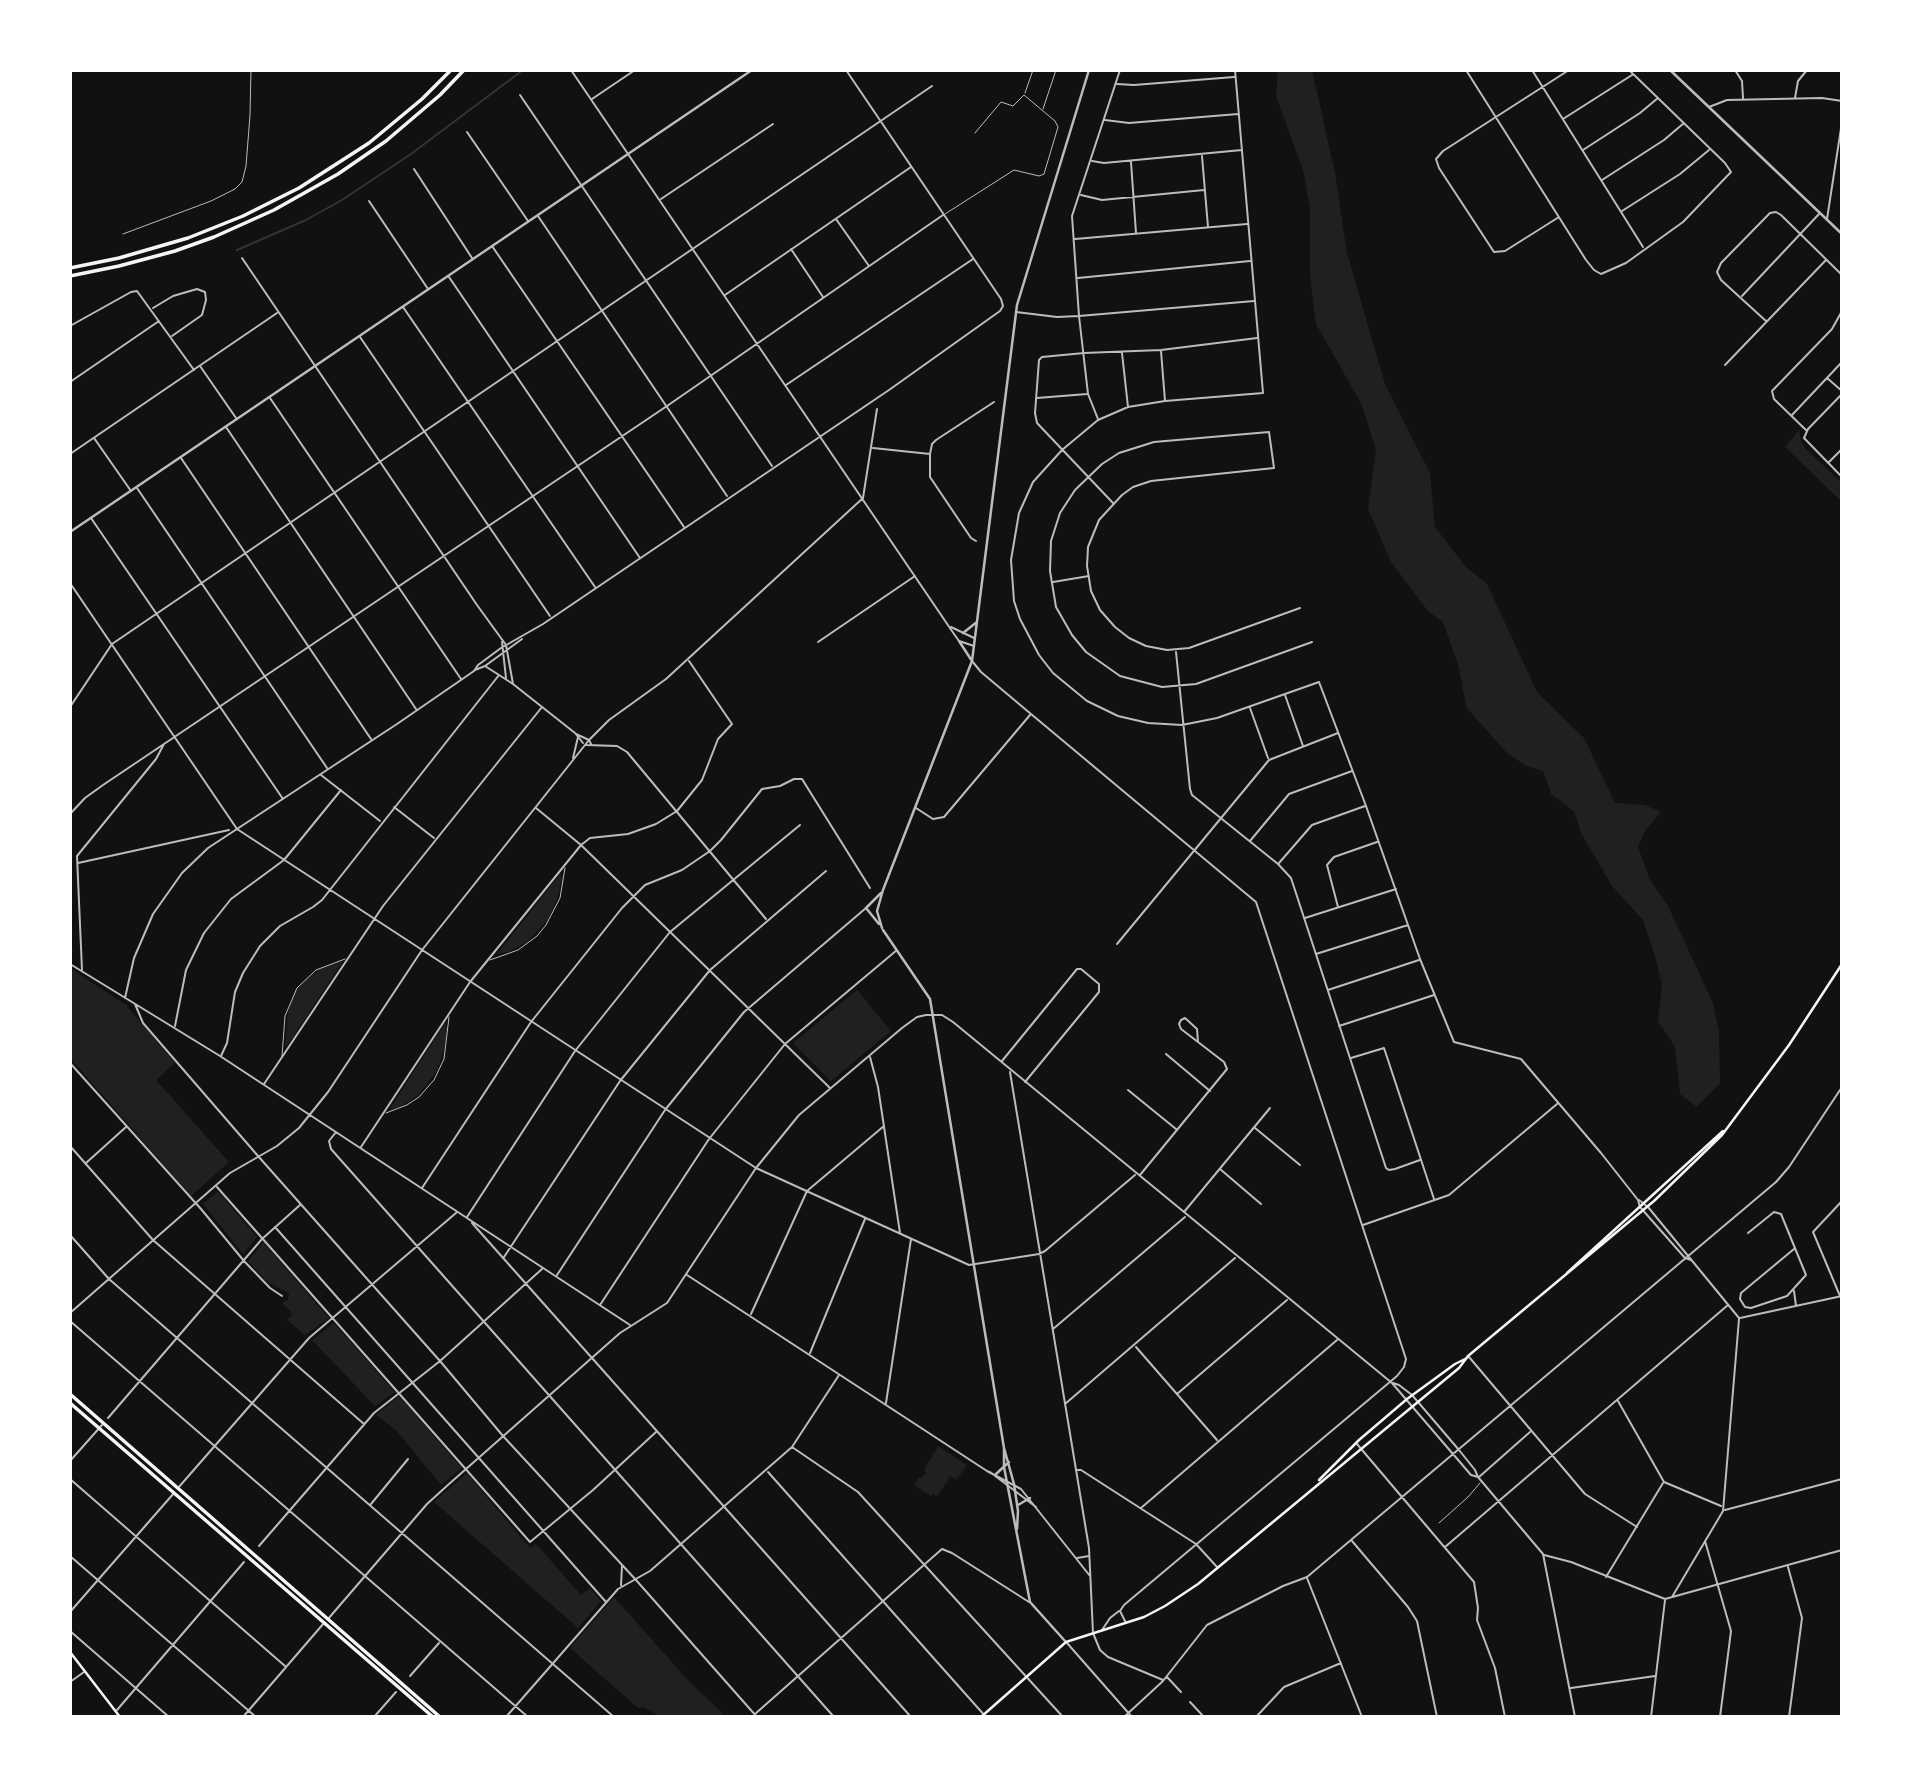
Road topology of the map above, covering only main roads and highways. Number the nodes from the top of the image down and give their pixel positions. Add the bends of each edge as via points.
1 (451, 70) edge
2 (464, 70) edge
3 (70, 268) edge
4 (70, 276) edge
5 (1842, 964) edge
6 (1726, 1129) junction
7 (1642, 1209) junction
8 (1468, 1357) junction
9 (70, 1394) edge
10 (70, 1403) edge
11 (1310, 1490) junction
12 (176, 1491) junction
13 (325, 1621) junction
14 (70, 1652) edge
15 (984, 1716) edge
16 (120, 1717) edge
17 (433, 1717) edge
18 (440, 1717) edge

1 - 3 main road via 369,143 299,188 188,238
2 - 4 main road via 386,141 274,211 175,251
5 - 6 main road
6 - 7 main road via 1684,1175
6 - 7 main road
7 - 8 main road
8 - 11 main road
8 - 11 main road via 1406,1400
9 - 12 main road
10 - 12 main road
11 - 15 main road via 1165,1606 1066,1642
12 - 13 main road
13 - 17 main road
13 - 18 main road
14 - 16 main road

